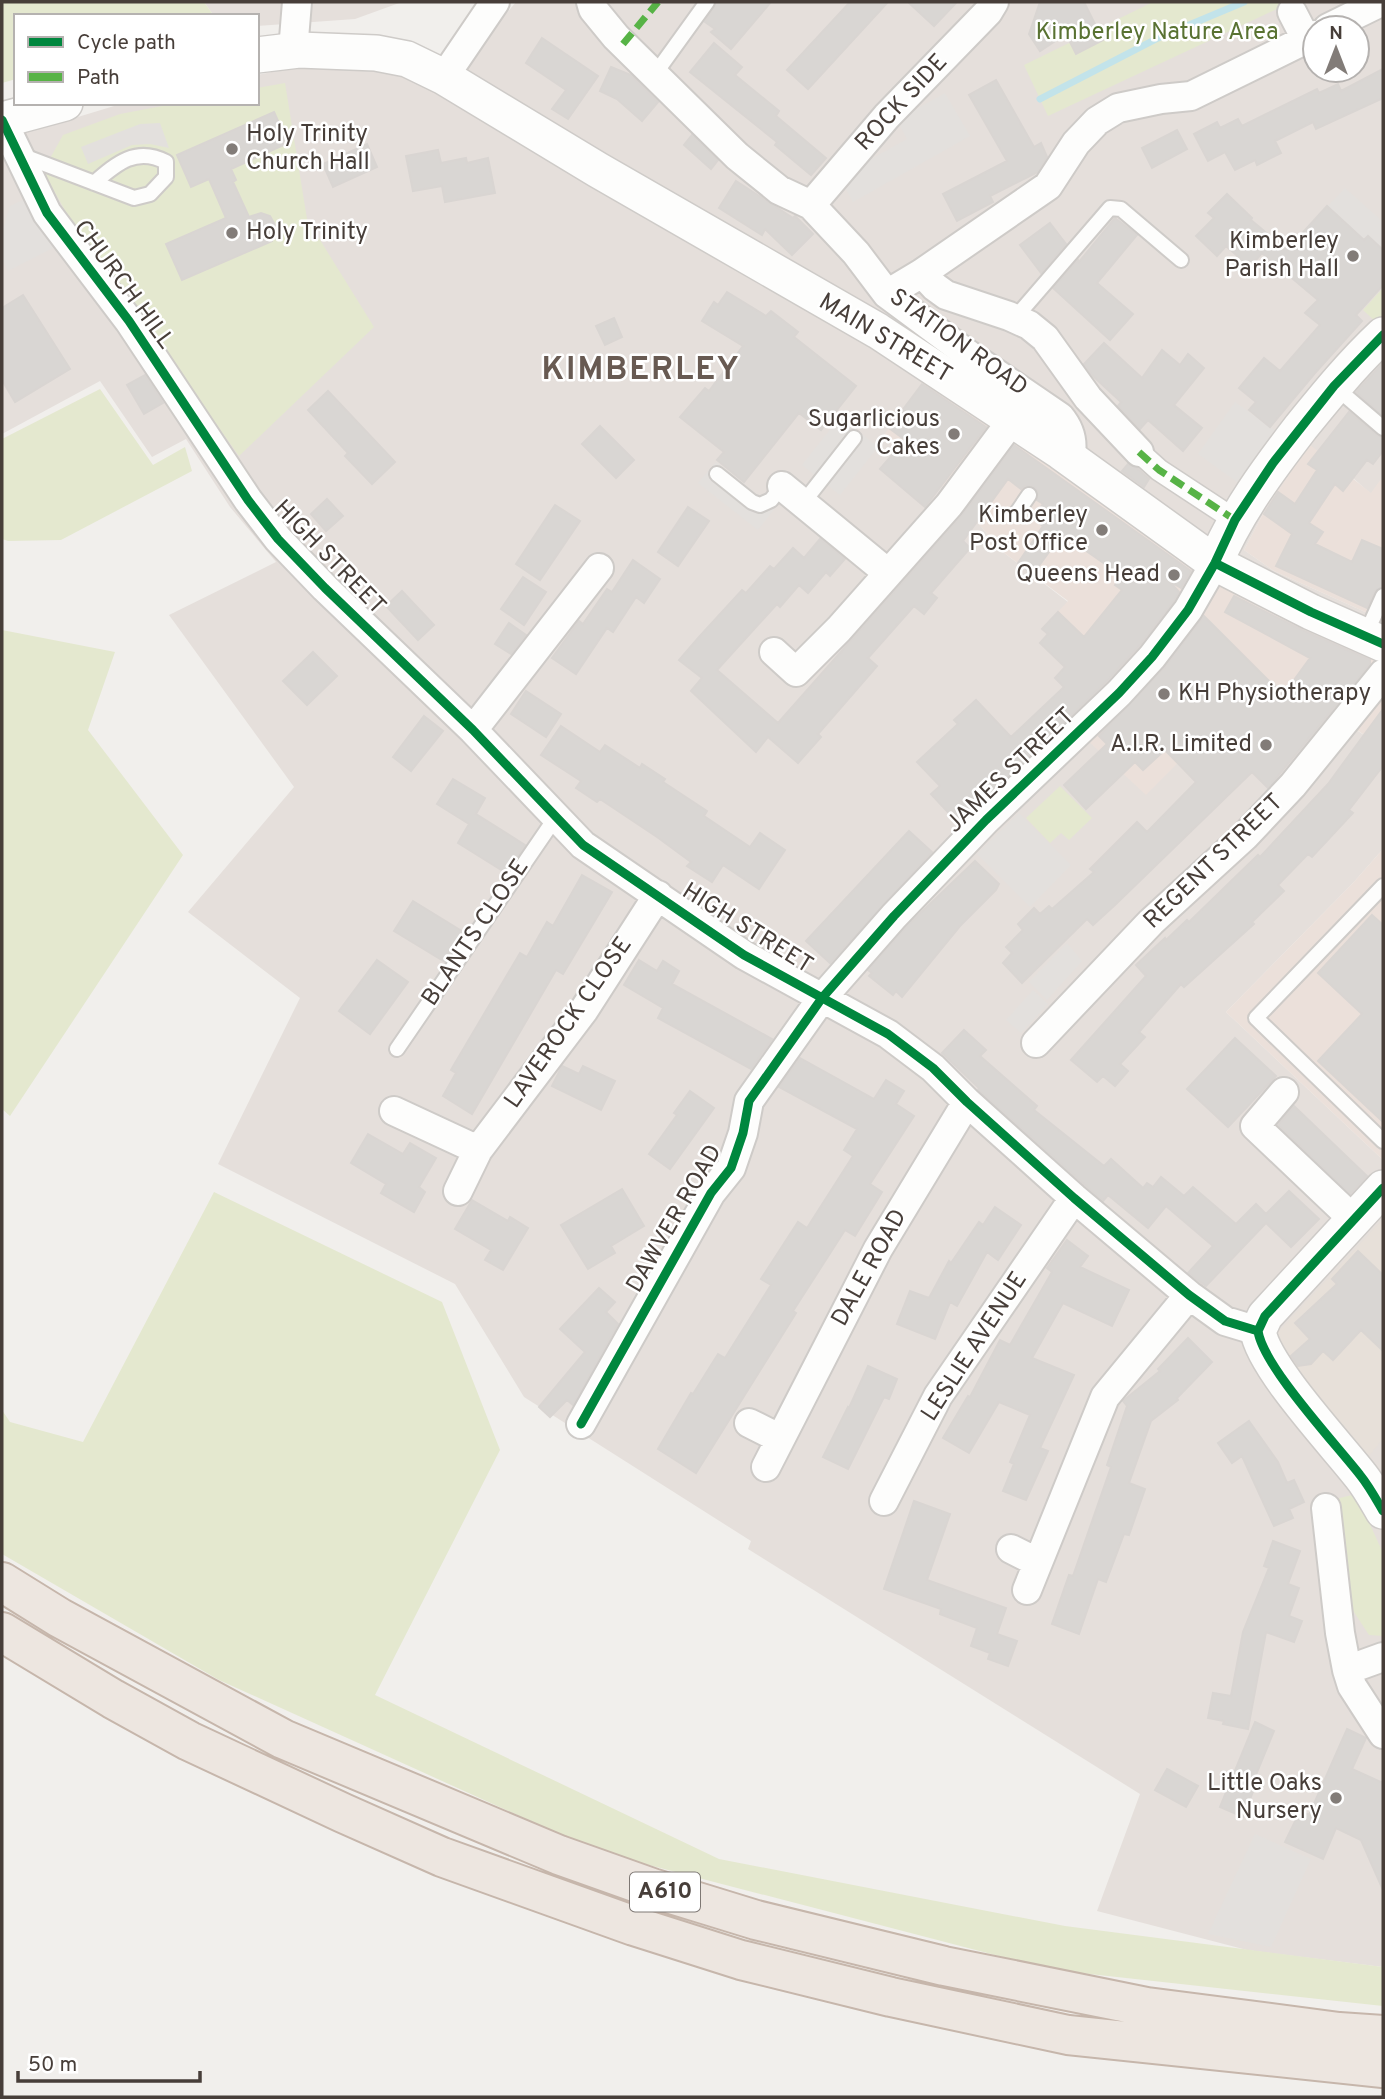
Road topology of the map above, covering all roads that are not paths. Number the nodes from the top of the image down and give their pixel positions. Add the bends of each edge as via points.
1 (297, 2) edge
2 (495, 2) edge
3 (590, 2) edge
4 (707, 2) edge
5 (995, 2) edge
6 (1381, 2) edge
7 (1292, 12) dead end
8 (1357, 14) edge
9 (1301, 20) edge
10 (1301, 42) edge
11 (293, 51) junction
12 (259, 55) edge
13 (655, 74) junction
14 (444, 77) junction
15 (58, 105) edge
16 (2, 120) edge
17 (19, 155) junction
18 (94, 183) junction
19 (811, 205) junction
20 (1181, 260) dead end
21 (922, 273) junction
22 (887, 294) junction
23 (1015, 318) junction
24 (1383, 335) edge
25 (1334, 386) junction
26 (1013, 419) junction
27 (1383, 428) edge
28 (854, 438) dead end
29 (1139, 452) joint
30 (1061, 458) junction
31 (717, 474) dead end
32 (792, 494) junction
33 (1029, 495) dead end
34 (248, 500) joint
35 (1016, 514) dead end
36 (1235, 520) junction
37 (1215, 563) junction
38 (598, 568) dead end
39 (888, 573) junction
40 (1383, 596) edge
41 (1374, 640) edge
42 (774, 652) dead end
43 (1383, 674) edge
44 (473, 730) junction
45 (556, 817) junction
46 (1383, 886) edge
47 (657, 895) junction
48 (822, 998) junction
49 (1036, 1043) dead end
50 (397, 1049) dead end
51 (1284, 1092) dead end
52 (967, 1102) junction
53 (394, 1111) dead end
54 (1383, 1141) edge
55 (478, 1150) junction
56 (1383, 1188) edge
57 (458, 1191) dead end
58 (1074, 1198) junction
59 (1354, 1220) junction
60 (1189, 1295) junction
61 (1258, 1331) junction
62 (749, 1423) dead end
63 (582, 1424) dead end
64 (779, 1438) junction
65 (766, 1467) dead end
66 (884, 1501) dead end
67 (1326, 1507) dead end
68 (1383, 1511) edge
69 (1011, 1549) dead end
70 (1037, 1562) junction
71 (2, 1582) edge
72 (1027, 1590) dead end
73 (2, 1632) edge
74 (1383, 1657) edge
75 (1347, 1670) junction
76 (1383, 1734) edge
77 (1383, 2035) edge
78 (1383, 2068) edge

1 - 11 street
2 - 14 street
3 - 13 street, STATION ROAD via 616,37
4 - 13 lane
5 - 19 street, ROCK SIDE
6 - 8 street
7 - 9 street
10 - 21 street via 1191,96 1118,108 1076,143 1048,186
11 - 12 street, MAIN STREET
11 - 14 street, MAIN STREET via 376,52 407,59
13 - 19 street, STATION ROAD via 763,179
14 - 26 street, MAIN STREET via 878,331
15 - 16 street
16 - 17 street, CHURCH HILL
17 - 18 lane
17 - 34 street, CHURCH HILL via 47,213 129,321
18 - 18 lane via 134,198 150,194 166,177 166,162 153,155 136,156 118,162
19 - 22 street, STATION ROAD
20 - 23 lane via 1121,209 1110,208
21 - 22 street
21 - 23 street via 946,295
22 - 30 street, STATION ROAD via 1060,417 1070,437
23 - 29 street via 1045,338 1088,398
24 - 25 street
25 - 27 lane
25 - 36 street
26 - 30 street, MAIN STREET
26 - 39 street via 948,505
28 - 32 lane
29 - 36 street
30 - 37 street, MAIN STREET
31 - 32 lane via 760,505
32 - 39 street
33 - 35 lane
34 - 44 street, HIGH STREET via 316,578
36 - 37 street
37 - 41 street, MAIN STREET
37 - 48 street, JAMES STREET via 1188,610 1152,657 986,820
38 - 44 street
39 - 42 street via 796,672
40 - 41 lane
43 - 49 street, REGENT STREET via 1283,796 1151,922
44 - 45 street, HIGH STREET
45 - 47 street, HIGH STREET via 583,845
45 - 50 lane, BLANTS CLOSE
46 - 54 lane via 1256,1018
47 - 48 street, HIGH STREET via 744,955
47 - 55 street, LAVEROCK CLOSE via 584,1010
48 - 52 street, HIGH STREET via 888,1034 933,1068
48 - 63 street, DAWVER ROAD via 749,1101 731,1168 711,1193
51 - 59 street via 1255,1126
52 - 58 street, HIGH STREET
52 - 64 street, DALE ROAD via 878,1249
53 - 55 street
55 - 57 street, LAVEROCK CLOSE
56 - 59 street
58 - 60 street, HIGH STREET
58 - 66 street, LESLIE AVENUE via 938,1396
59 - 61 street via 1265,1316
60 - 61 street, HIGH STREET via 1225,1321
60 - 70 street via 1105,1397
61 - 68 street via 1263,1350 1363,1478
62 - 64 street
64 - 65 street, DALE ROAD
67 - 75 street
69 - 70 street
70 - 72 street
71 - 77 highway, A610 via 283,1739 559,1855 652,1888 755,1920 944,1966 1147,2007
73 - 78 highway, A610 via 190,1741 343,1813 442,1857 729,1957 1068,2035
74 - 75 street
75 - 76 street

